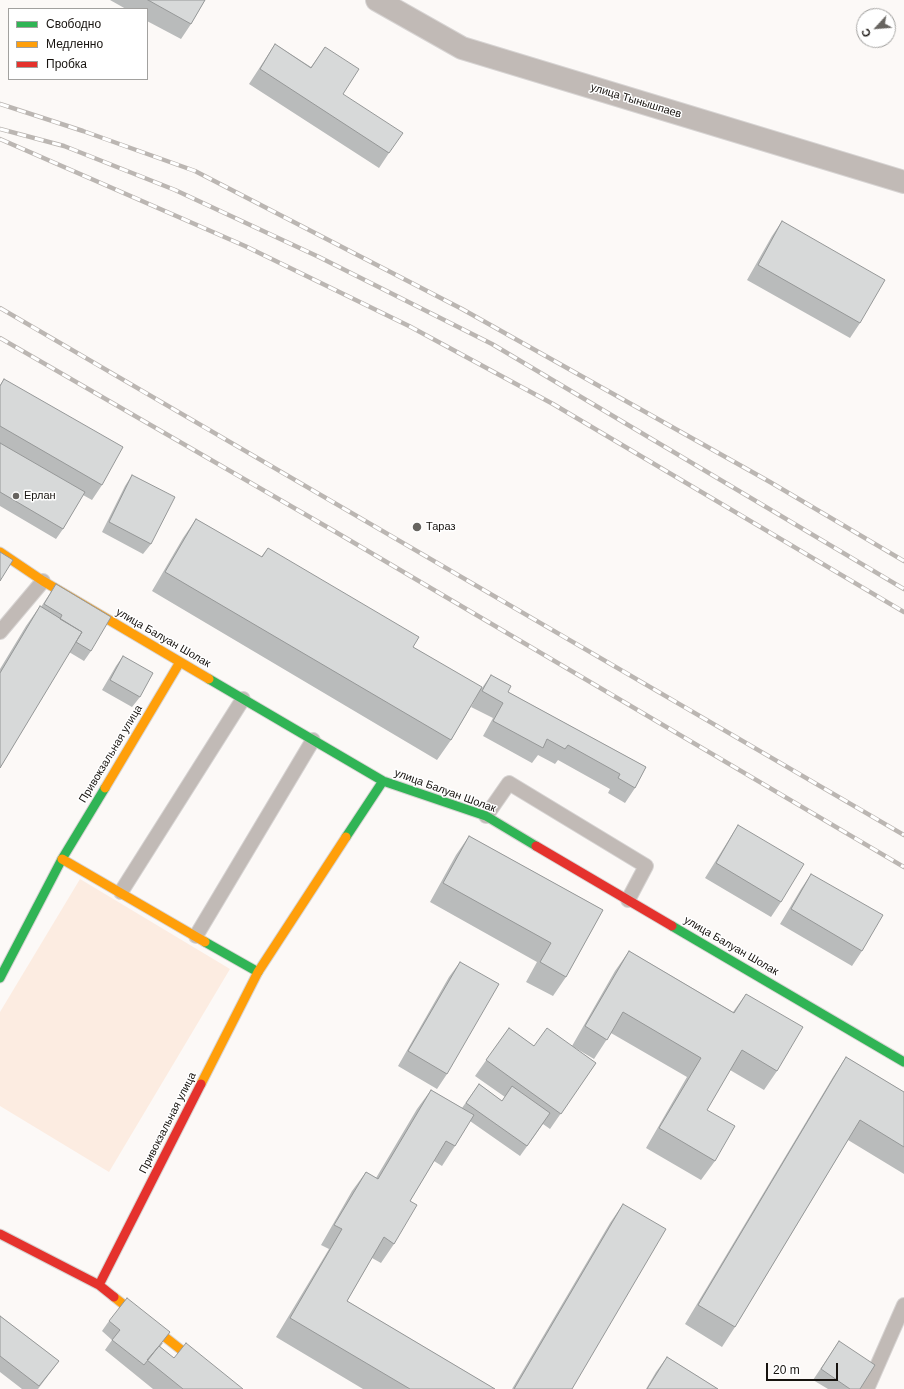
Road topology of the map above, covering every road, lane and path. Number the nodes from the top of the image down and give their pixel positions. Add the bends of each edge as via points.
1 (377, 0) edge
2 (904, 182) edge
3 (0, 552) edge
4 (43, 581) junction
5 (0, 632) edge
6 (180, 662) junction
7 (243, 699) junction
8 (313, 740) junction
9 (383, 781) junction
10 (486, 816) junction
11 (62, 858) junction
12 (121, 892) junction
13 (628, 900) junction
14 (196, 936) junction
15 (258, 972) junction
16 (0, 978) edge
17 (904, 1062) edge
18 (0, 1234) edge
19 (99, 1285) junction
20 (904, 1305) edge
21 (231, 1389) edge
22 (867, 1389) edge

1 - 2 street, улица Тынышпаев via 462,48
3 - 4 street, улица Балуан Шолак
4 - 5 lane
4 - 6 street, улица Балуан Шолак
6 - 7 street, улица Балуан Шолак
6 - 11 street, Привокзальная улица
7 - 8 street, улица Балуан Шолак
7 - 12 lane
8 - 9 street, улица Балуан Шолак
8 - 14 lane
9 - 10 street, улица Балуан Шолак
9 - 15 street, Привокзальная улица
10 - 13 street, улица Балуан Шолак
10 - 13 lane via 509,783 646,866
11 - 12 street
11 - 16 street, Привокзальная улица
12 - 14 street
13 - 17 street, улица Балуан Шолак
14 - 15 street
15 - 19 street, Привокзальная улица
18 - 19 street
19 - 21 street
20 - 22 lane

